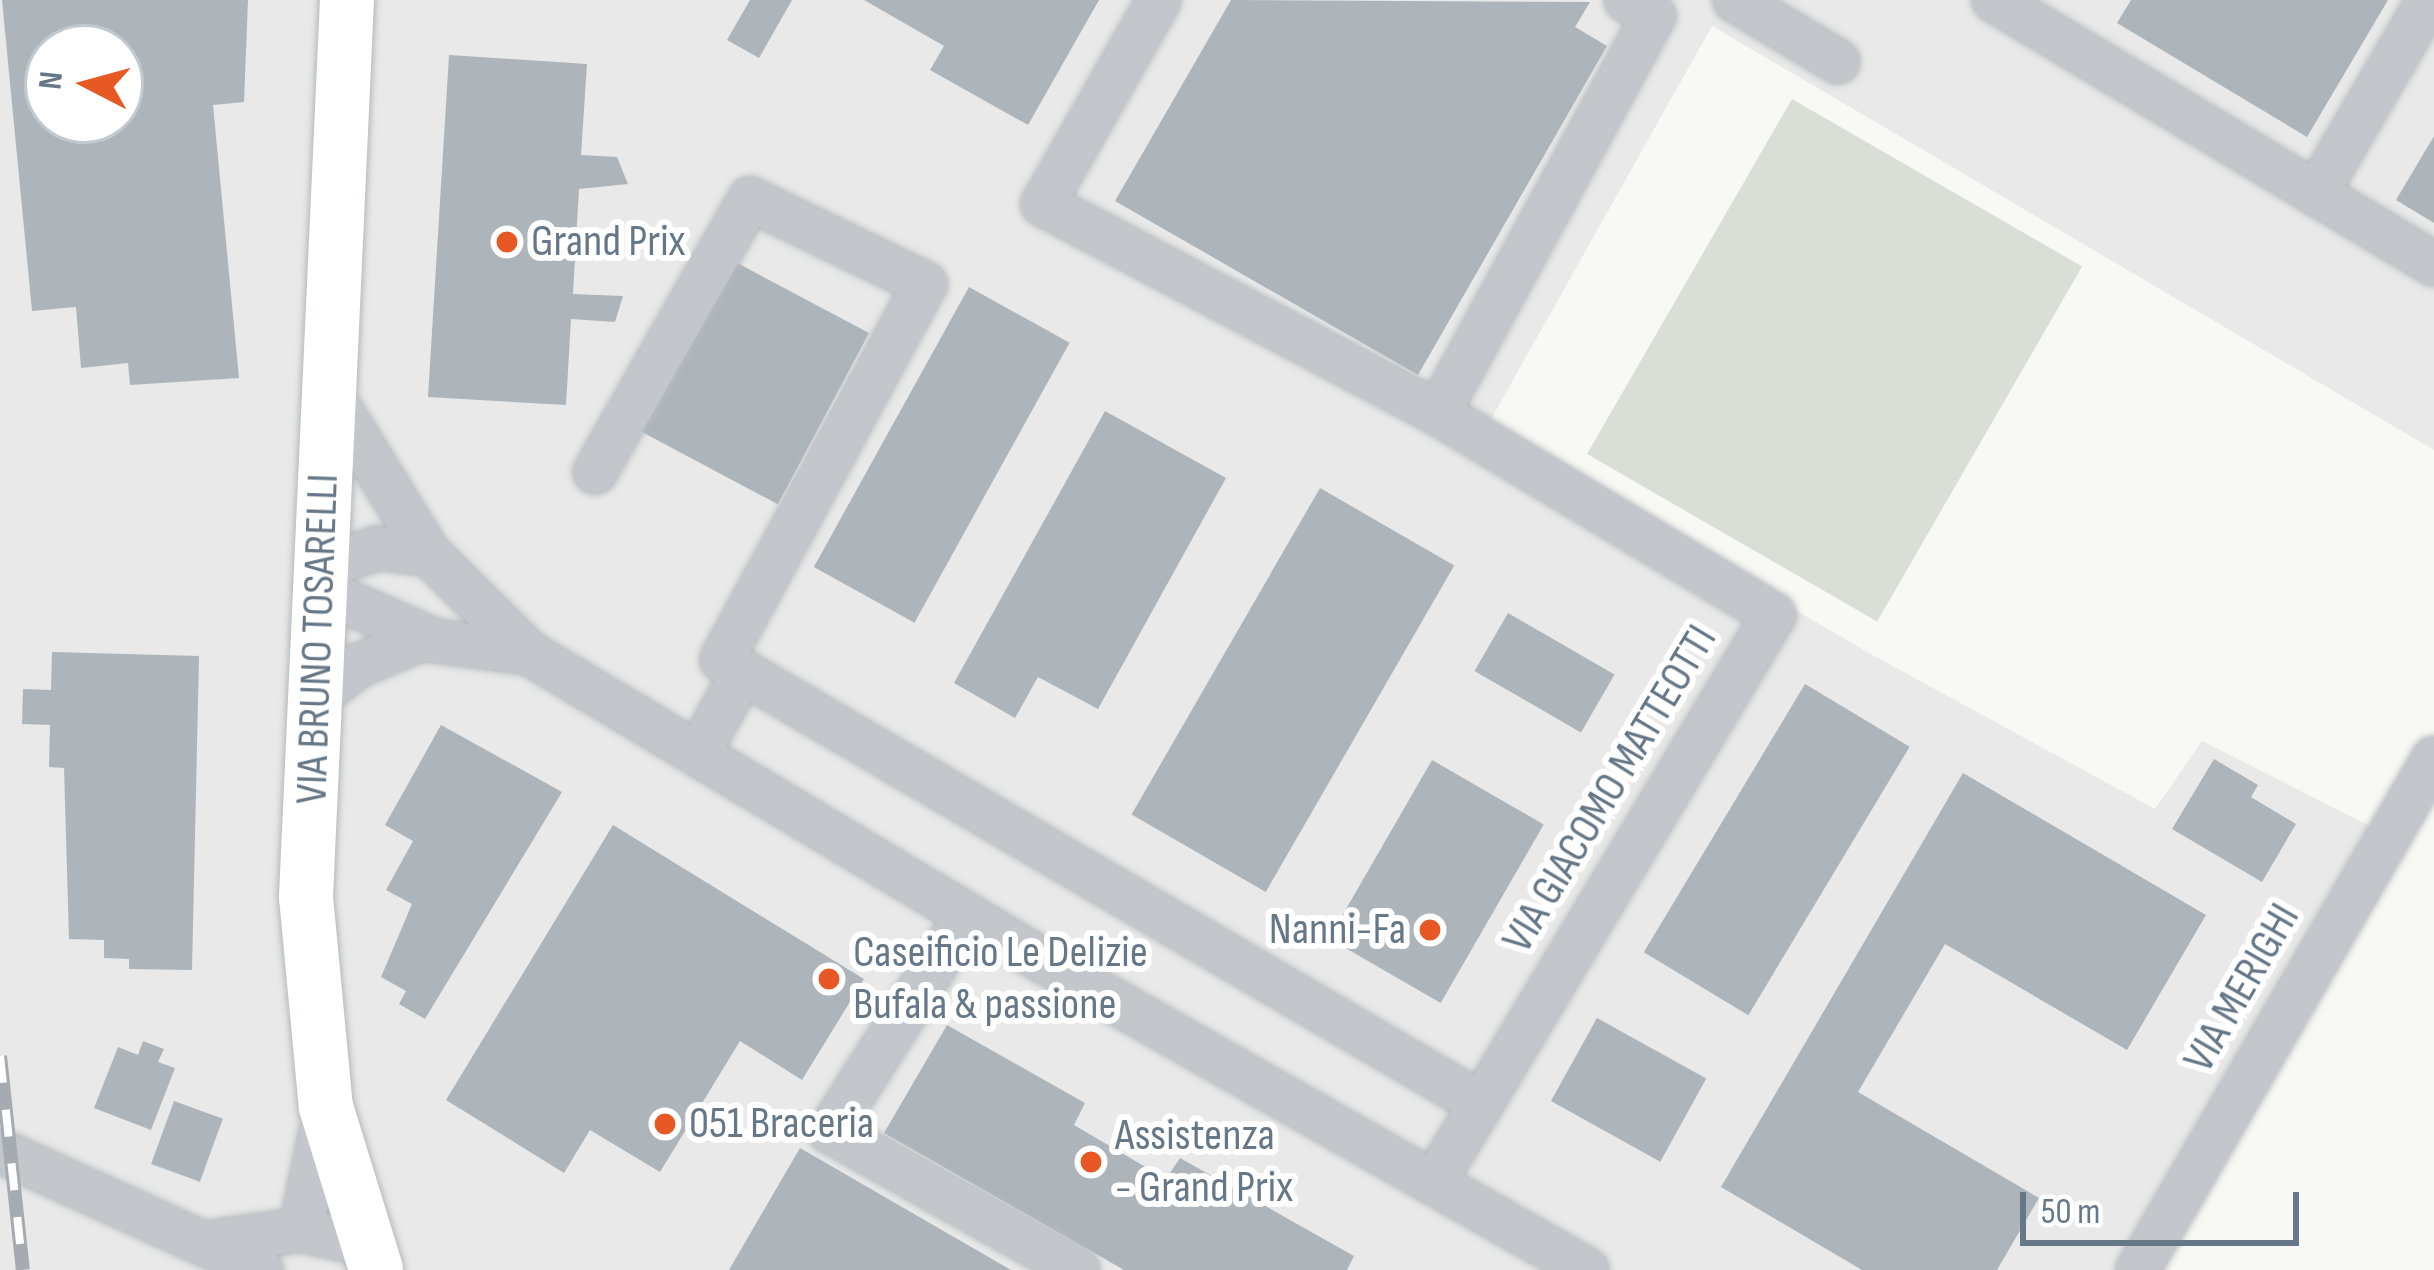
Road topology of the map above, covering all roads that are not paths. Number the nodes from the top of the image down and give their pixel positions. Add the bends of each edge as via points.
1 (347, 0) edge
2 (1159, 0) edge
3 (1626, 0) edge
4 (1735, 0) edge
5 (1994, 0) edge
6 (2429, 0) edge
7 (2048, 14) edge
8 (1838, 62) dead end
9 (2316, 194) junction
10 (2434, 264) edge
11 (328, 390) junction
12 (1438, 413) junction
13 (595, 472) dead end
14 (429, 554) junction
15 (321, 579) junction
16 (433, 640) junction
17 (530, 653) junction
18 (743, 672) junction
19 (315, 699) junction
20 (698, 754) junction
21 (2434, 758) edge
22 (967, 915) junction
23 (1480, 1104) junction
24 (326, 1107) junction
25 (0, 1151) edge
26 (1434, 1182) junction
27 (301, 1230) junction
28 (212, 1242) junction
29 (371, 1257) edge
30 (261, 1270) edge
31 (1078, 1270) edge
32 (1587, 1270) edge
33 (2138, 1270) edge

1 - 11 main road, VIA BRUNO TOSARELLI
2 - 12 street via 1043,204
3 - 12 street via 1654,16
4 - 8 street
5 - 7 street
6 - 9 street
7 - 9 street
9 - 10 street
11 - 14 street
11 - 15 main road, VIA BRUNO TOSARELLI
12 - 23 street, VIA GIACOMO MATTEOTTI via 1774,615
13 - 18 street via 750,199 925,284 722,660
14 - 15 street via 377,548
14 - 17 street
15 - 16 street
15 - 19 main road, VIA BRUNO TOSARELLI
16 - 17 street
16 - 19 street via 386,651
17 - 20 street
18 - 20 street
18 - 23 street
19 - 24 main road, VIA BRUNO TOSARELLI via 306,897
20 - 22 street
21 - 33 street, VIA MERIGHI
22 - 26 street
22 - 31 street via 830,1131
23 - 26 street, VIA GIACOMO MATTEOTTI
24 - 27 street
24 - 29 main road, VIA BRUNO TOSARELLI
25 - 28 street
26 - 32 street
27 - 28 street
27 - 29 street
28 - 30 street

